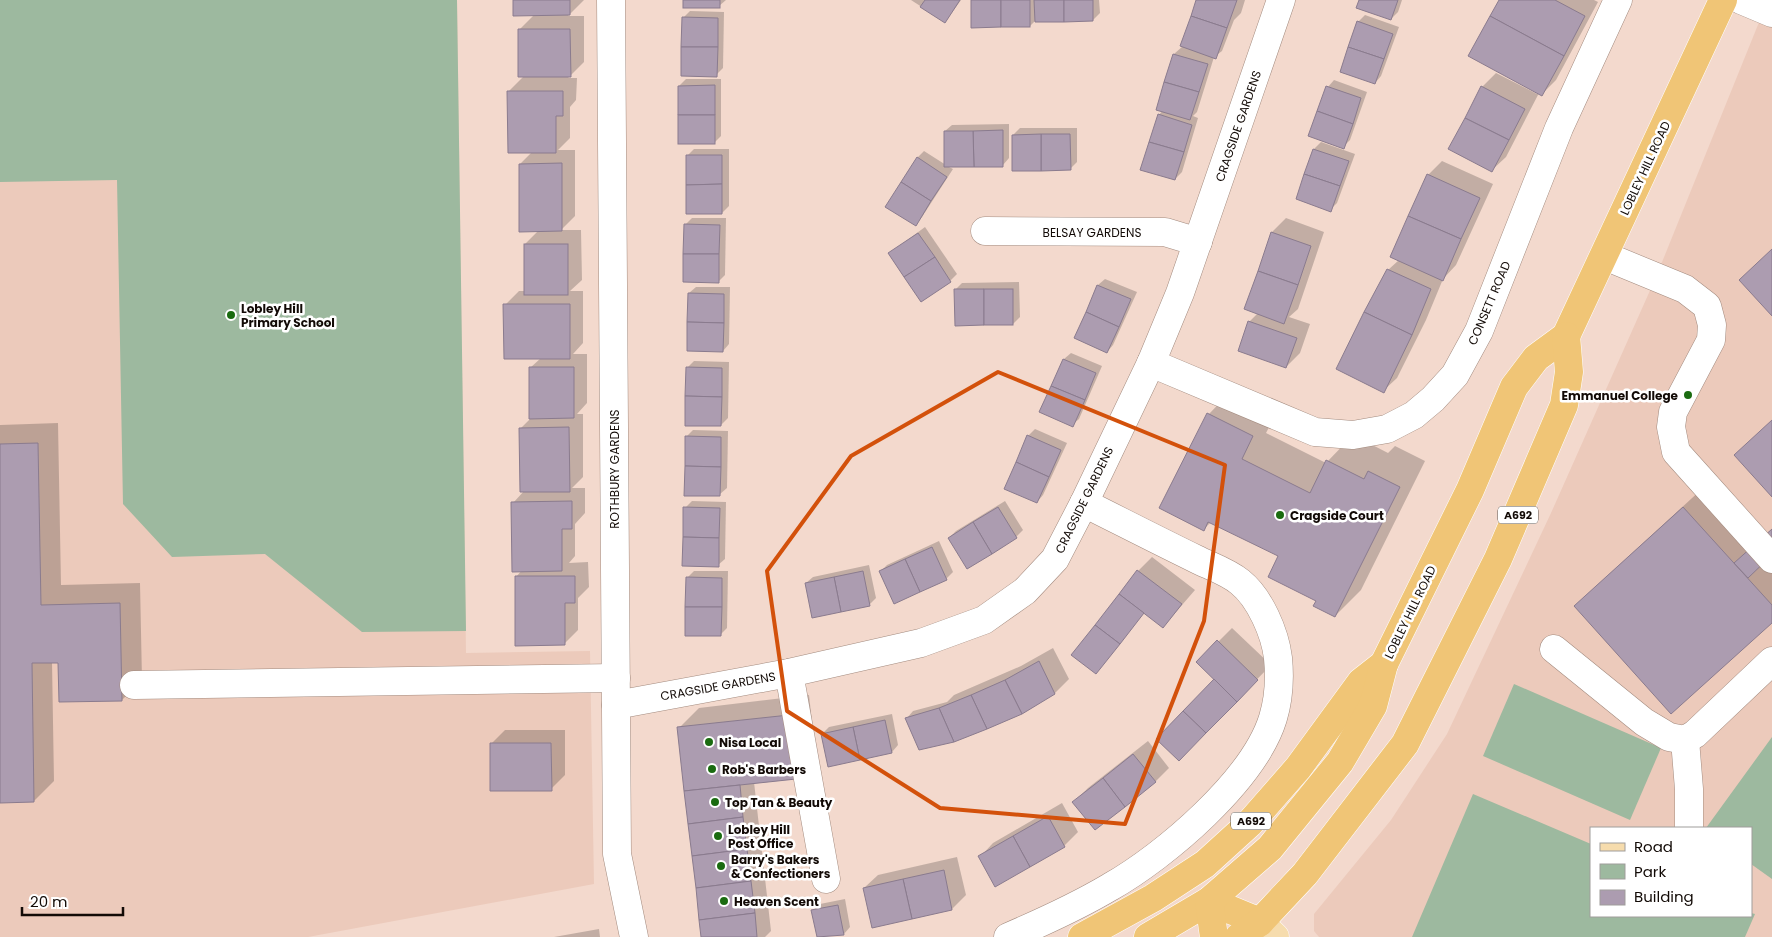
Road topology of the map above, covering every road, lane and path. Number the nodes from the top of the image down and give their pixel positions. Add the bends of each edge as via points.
1 (611, 0) edge
2 (1281, 0) edge
3 (1618, 0) edge
4 (1723, 0) edge
5 (1741, 0) edge
6 (1772, 13) edge
7 (985, 231) dead end
8 (1198, 242) junction
9 (1605, 256) junction
10 (1566, 336) junction
11 (1151, 363) junction
12 (1084, 503) junction
13 (1772, 559) edge
14 (1554, 649) dead end
15 (1772, 661) edge
16 (1384, 664) junction
17 (789, 673) junction
18 (134, 685) dead end
19 (616, 692) junction
20 (1685, 740) junction
21 (1689, 827) edge
22 (826, 879) dead end
23 (1209, 901) junction
24 (1258, 932) edge
25 (634, 937) edge
26 (1008, 937) edge
27 (1082, 937) edge
28 (1148, 937) edge
29 (1214, 937) edge

1 - 19 street, ROTHBURY GARDENS
2 - 8 street, CRAGSIDE GARDENS
3 - 11 street, CONSETT ROAD via 1558,128 1479,331 1455,375 1427,404 1387,430 1353,435 1315,432
4 - 9 highway, LOBLEY HILL ROAD / A692
5 - 6 street
7 - 8 street, BELSAY GARDENS via 1164,232
8 - 11 street, CRAGSIDE GARDENS
9 - 10 highway, LOBLEY HILL ROAD / A692
9 - 13 street via 1685,289 1707,306 1712,325 1711,340 1672,412 1676,452
10 - 16 highway, LOBLEY HILL ROAD / A692 via 1536,358 1514,387 1470,490
10 - 24 highway, A692 via 1569,372 1564,406 1498,559 1405,744
11 - 12 street, CRAGSIDE GARDENS
12 - 17 street, CRAGSIDE GARDENS via 1055,560 1025,591 984,620 921,643
12 - 26 street via 1240,582 1263,611 1276,643 1280,679 1273,718 1266,735 1248,767 1219,800 1175,841 1112,887 1045,922
14 - 20 street via 1644,722 1669,737
15 - 20 street
16 - 23 highway, A692 via 1373,706 1340,762 1270,848
16 - 27 highway, LOBLEY HILL ROAD / A692 via 1361,682 1298,768 1242,830 1204,864 1153,898
17 - 19 street, CRAGSIDE GARDENS
17 - 22 street
18 - 19 street, CRAGSIDE GARDENS
19 - 25 street, ROTHBURY GARDENS via 617,854
20 - 21 street via 1690,788
23 - 24 highway, A692
23 - 28 highway, A692
23 - 29 highway

